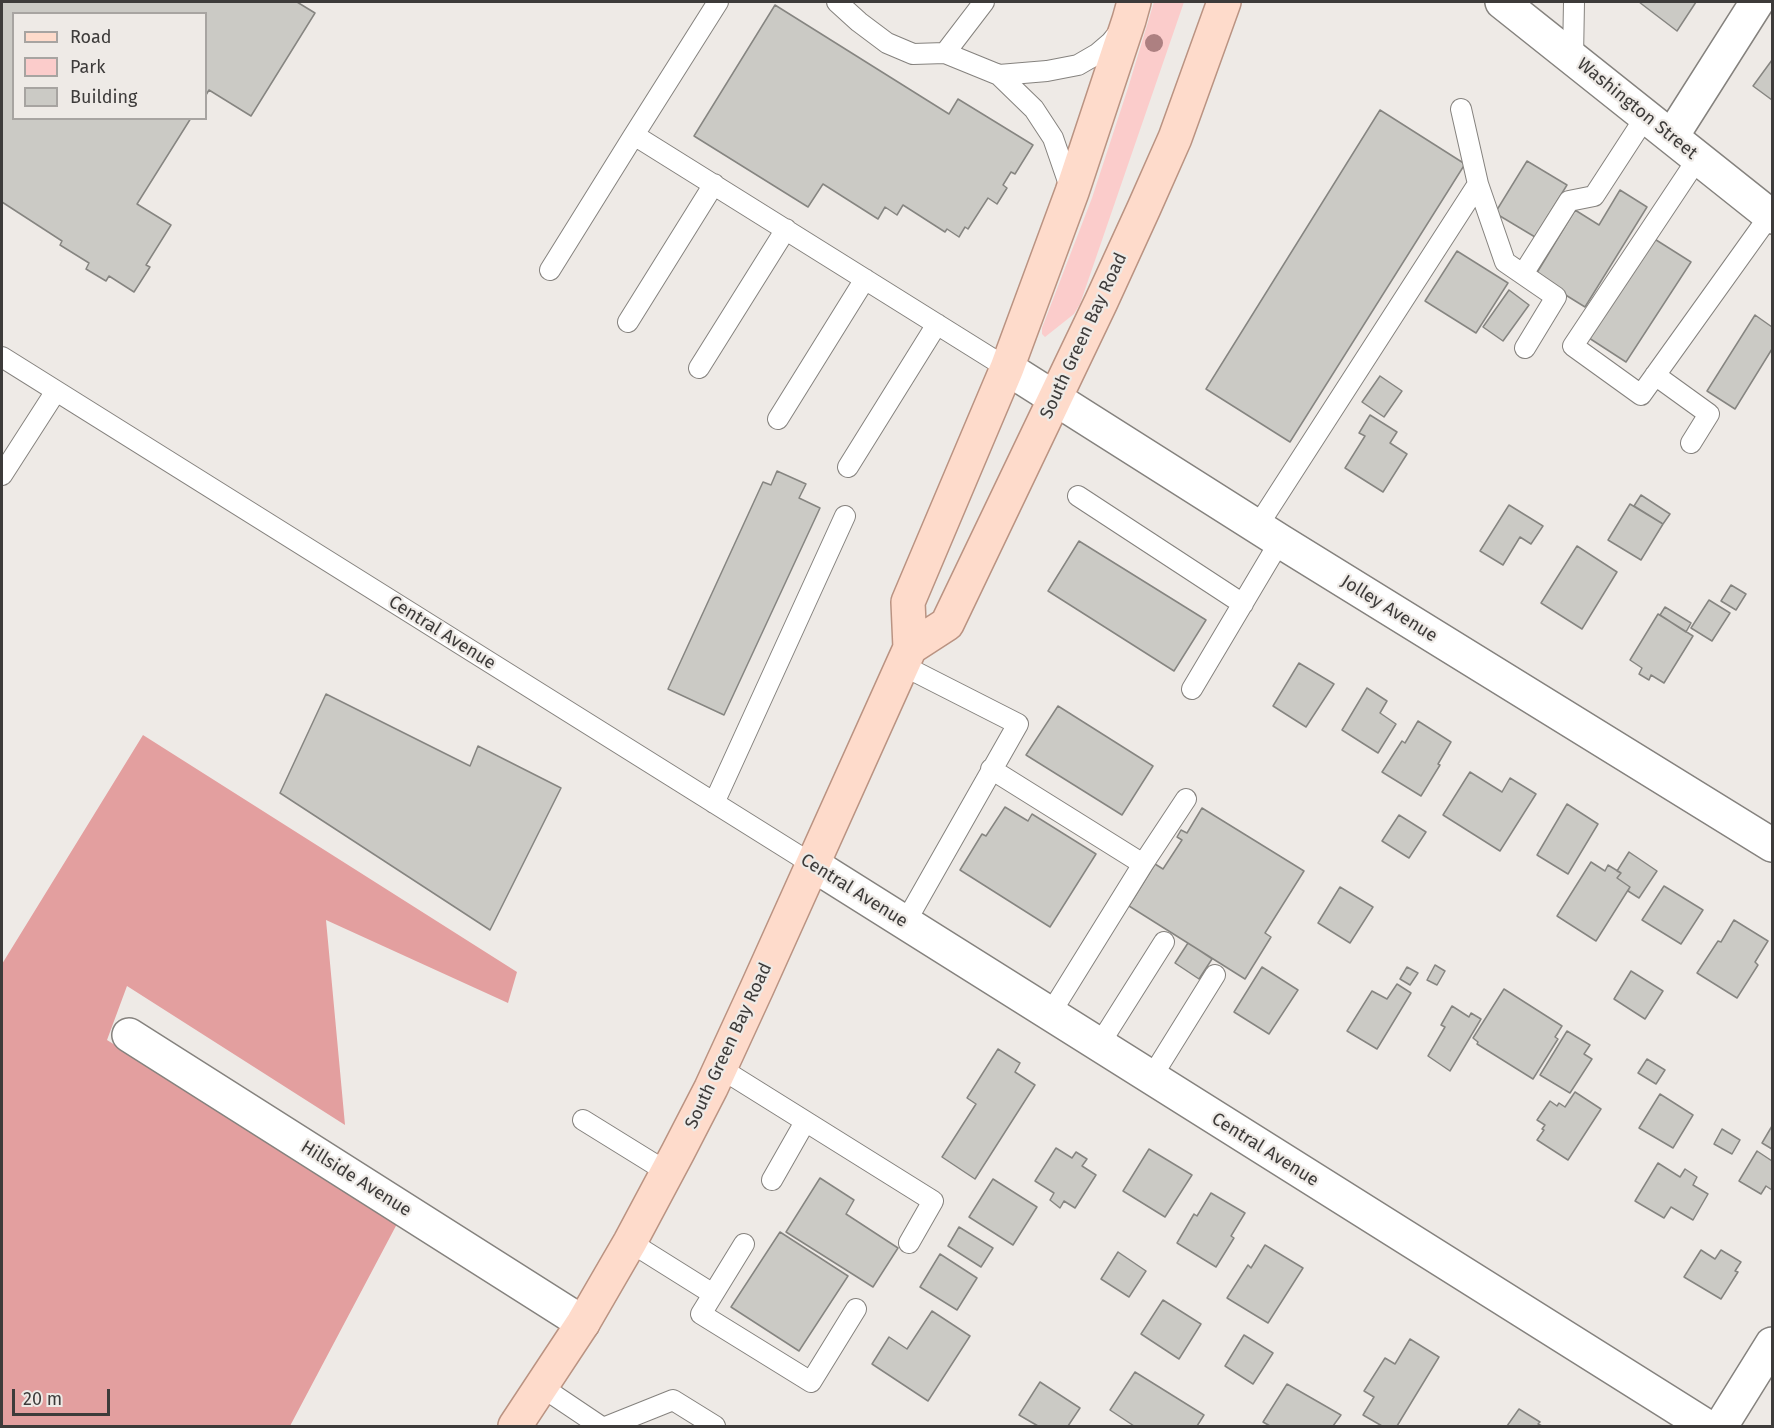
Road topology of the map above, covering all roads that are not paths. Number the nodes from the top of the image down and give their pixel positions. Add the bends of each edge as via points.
1 (718, 2) edge
2 (837, 2) edge
3 (984, 2) edge
4 (1224, 2) edge
5 (1502, 2) edge
6 (1574, 2) edge
7 (1757, 2) edge
8 (1131, 11) edge
9 (945, 53) junction
10 (1573, 58) junction
11 (999, 75) junction
12 (1461, 109) dead end
13 (1646, 116) junction
14 (634, 135) junction
15 (1672, 136) junction
16 (1698, 158) junction
17 (714, 184) junction
18 (1478, 184) junction
19 (1072, 192) junction
20 (1771, 216) edge
21 (786, 229) junction
22 (550, 270) dead end
23 (1523, 274) junction
24 (865, 279) junction
25 (628, 322) dead end
26 (937, 324) junction
27 (1525, 348) dead end
28 (2, 357) edge
29 (699, 368) dead end
30 (1007, 368) junction
31 (1655, 375) junction
32 (56, 391) junction
33 (1055, 397) junction
34 (778, 419) dead end
35 (1691, 442) dead end
36 (9, 446) edge
37 (848, 467) dead end
38 (2, 475) edge
39 (1078, 496) dead end
40 (845, 516) dead end
41 (1268, 534) junction
42 (1243, 604) junction
43 (906, 656) junction
44 (1192, 689) dead end
45 (991, 769) junction
46 (1186, 799) dead end
47 (714, 802) junction
48 (1773, 845) edge
49 (812, 864) junction
50 (1143, 864) junction
51 (905, 923) junction
52 (1164, 942) dead end
53 (1215, 975) dead end
54 (1050, 1014) junction
55 (129, 1035) dead end
56 (1099, 1045) junction
57 (720, 1068) junction
58 (1151, 1078) junction
59 (583, 1120) dead end
60 (806, 1122) junction
61 (667, 1172) junction
62 (772, 1180) dead end
63 (630, 1242) junction
64 (909, 1243) dead end
65 (744, 1244) dead end
66 (713, 1294) junction
67 (856, 1308) dead end
68 (583, 1323) junction
69 (1773, 1344) edge
70 (542, 1388) junction
71 (515, 1426) edge
72 (600, 1426) edge
73 (608, 1426) edge
74 (715, 1426) edge
75 (1706, 1426) edge
76 (1721, 1426) edge

1 - 14 lane
2 - 9 lane via 887,43 913,54
3 - 9 lane
4 - 33 main road, South Green Bay Road via 1174,138
5 - 10 street, Washington Street
6 - 10 lane
7 - 15 street
8 - 11 lane via 1111,42 1078,65
8 - 19 main road, South Green Bay Road
9 - 11 lane
10 - 13 street, Washington Street
11 - 19 lane via 1034,109 1053,138
12 - 18 lane
13 - 15 street, Washington Street
13 - 23 lane via 1594,196 1569,201
14 - 17 lane
14 - 22 lane
15 - 16 street, Washington Street
16 - 20 street, Washington Street
16 - 31 lane via 1573,346 1641,395
17 - 21 lane
17 - 25 lane
18 - 23 lane via 1505,262
18 - 41 lane
19 - 30 main road, South Green Bay Road
20 - 31 lane
21 - 24 lane
21 - 29 lane
23 - 27 lane via 1556,297
24 - 26 lane
24 - 34 lane
26 - 30 lane
26 - 37 lane
28 - 32 lane, Central Avenue
30 - 33 street, Jolley Avenue
30 - 43 main road, South Green Bay Road via 908,602
31 - 35 lane via 1709,414
32 - 36 lane
32 - 47 lane, Central Avenue
33 - 41 street, Jolley Avenue
33 - 43 main road, South Green Bay Road via 947,624
36 - 38 lane
39 - 42 lane
40 - 47 lane
41 - 42 lane
41 - 48 street, Jolley Avenue
42 - 44 lane
43 - 45 lane via 1018,723
43 - 49 main road, South Green Bay Road
45 - 50 lane
45 - 51 lane
46 - 50 lane
47 - 49 lane, Central Avenue
49 - 51 street, Central Avenue
49 - 57 main road, South Green Bay Road
50 - 54 lane
51 - 54 street, Central Avenue
52 - 56 lane
53 - 58 lane
54 - 56 street, Central Avenue
55 - 68 street, Hillside Avenue
56 - 58 street, Central Avenue
57 - 60 lane
57 - 61 main road, South Green Bay Road
58 - 75 street, Central Avenue
59 - 61 lane
60 - 62 lane
60 - 64 lane via 933,1201
61 - 63 main road, South Green Bay Road
63 - 66 lane
63 - 68 main road, South Green Bay Road
65 - 66 lane
66 - 67 lane via 701,1314 811,1382
68 - 70 main road, South Green Bay Road
69 - 76 street
70 - 71 main road, South Green Bay Road
70 - 72 lane
73 - 74 lane via 673,1400

